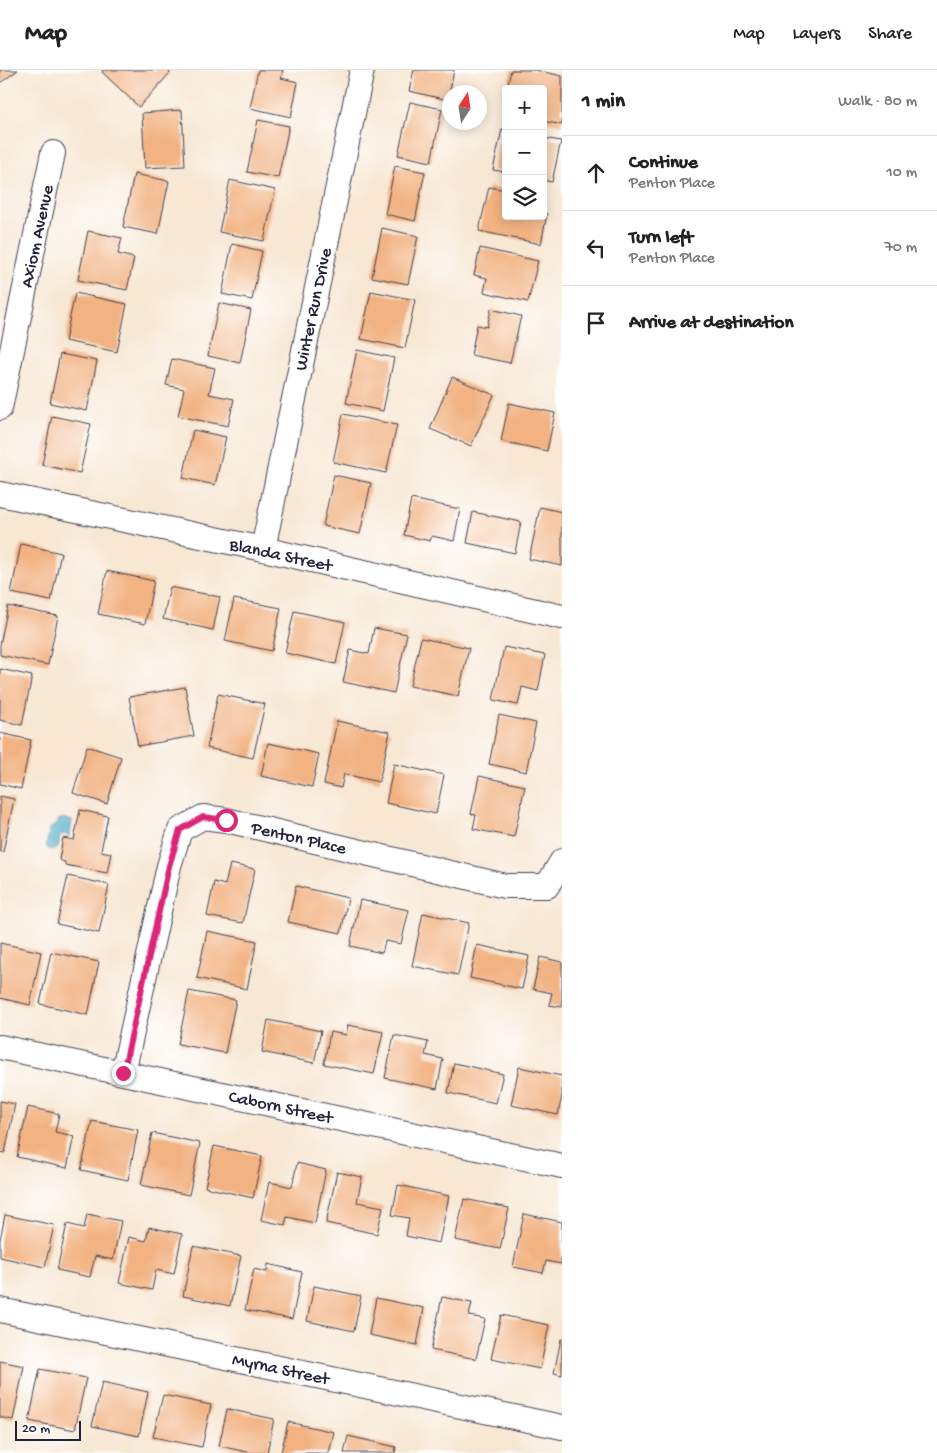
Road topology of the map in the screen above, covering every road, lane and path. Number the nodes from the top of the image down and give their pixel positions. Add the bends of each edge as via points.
1 (362, 70) edge
2 (53, 153) dead end
3 (0, 408) edge
4 (0, 494) edge
5 (263, 549) junction
6 (562, 617) edge
7 (562, 861) edge
8 (0, 1047) edge
9 (123, 1073) junction
10 (562, 1166) edge
11 (0, 1310) edge
12 (562, 1426) edge

1 - 5 street, Winter Run Drive
2 - 3 street, Axiom Avenue
4 - 5 street, Blanda Street
5 - 6 street, Blanda Street
7 - 9 street, Penton Place via 547,886 505,886 203,817 180,830
8 - 9 street, Caborn Street
9 - 10 street, Caborn Street
11 - 12 street, Myrna Street

